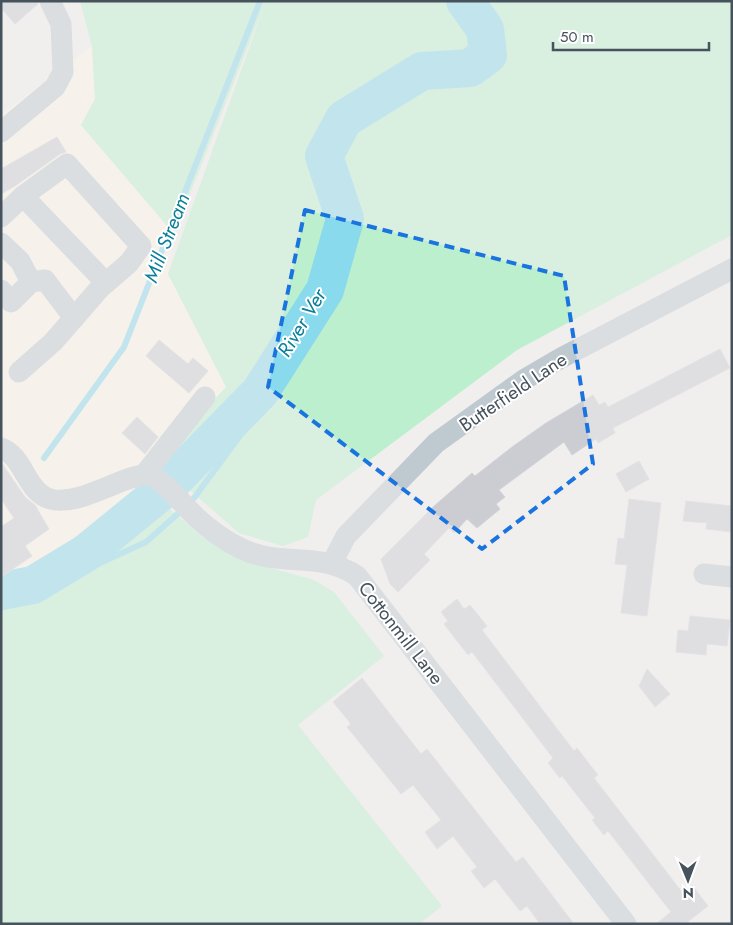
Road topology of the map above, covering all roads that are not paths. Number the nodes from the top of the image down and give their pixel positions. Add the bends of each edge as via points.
1 (50, 1) edge
2 (1, 132) edge
3 (23, 196) junction
4 (1, 217) edge
5 (1, 243) edge
6 (732, 269) edge
7 (31, 282) junction
8 (106, 283) junction
9 (4, 301) edge
10 (74, 318) junction
11 (19, 372) dead end
12 (205, 397) dead end
13 (1, 448) edge
14 (150, 478) junction
15 (332, 563) junction
16 (704, 574) dead end
17 (732, 577) edge
18 (626, 924) edge

1 - 2 street via 61,24 63,72 55,87
3 - 4 street
3 - 8 street
3 - 8 street via 67,164 141,246 130,262
5 - 7 street via 20,261
6 - 15 street, Butterfield Lane via 525,379 436,443 346,536
7 - 9 street
7 - 10 street via 44,280
8 - 10 street
10 - 11 street
12 - 14 street
13 - 14 street via 11,452 38,491 49,498 73,499 133,478
14 - 15 street, Cottonmill Lane via 179,499 220,537 242,549 264,556
15 - 18 street, Cottonmill Lane via 357,576
16 - 17 street

